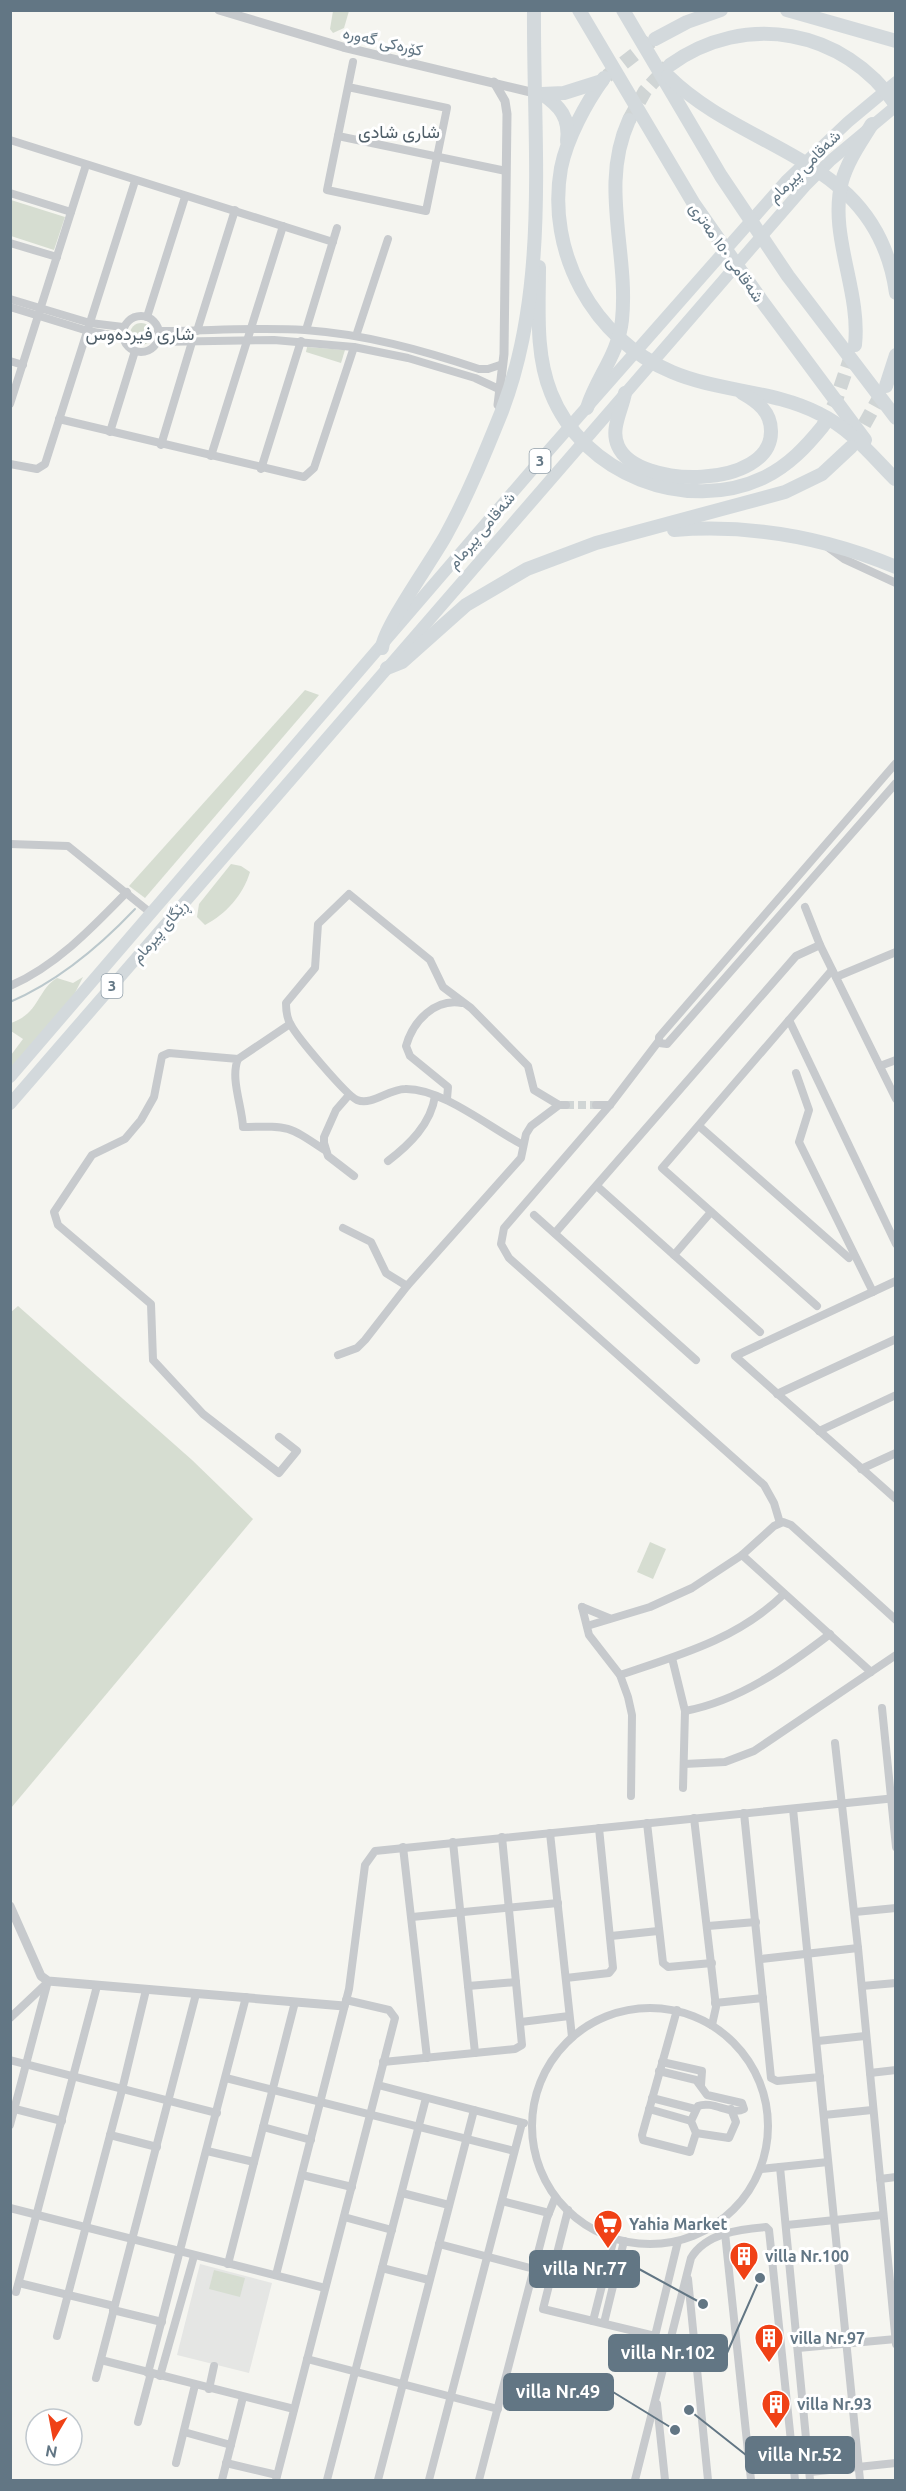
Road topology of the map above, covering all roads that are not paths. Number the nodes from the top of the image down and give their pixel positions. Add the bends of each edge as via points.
1 (219, 10) edge
2 (534, 10) edge
3 (579, 10) edge
4 (623, 10) edge
5 (721, 10) edge
6 (787, 10) edge
7 (816, 10) edge
8 (874, 36) junction
9 (655, 39) tunnel mouth
10 (896, 41) edge
11 (652, 59) junction
12 (353, 62) dead end
13 (670, 64) tunnel mouth
14 (494, 82) junction
15 (896, 82) edge
16 (348, 87) junction
17 (536, 94) junction
18 (896, 105) edge
19 (629, 120) tunnel mouth
20 (872, 124) junction
21 (338, 136) junction
22 (10, 140) edge
23 (565, 153) junction
24 (437, 157) junction
25 (86, 165) junction
26 (506, 171) junction
27 (135, 181) junction
28 (10, 193) edge
29 (185, 197) junction
30 (535, 208) junction
31 (235, 210) junction
32 (70, 213) junction
33 (283, 226) junction
34 (337, 228) dead end
35 (388, 239) dead end
36 (333, 242) junction
37 (10, 243) edge
38 (57, 257) junction
39 (896, 293) edge
40 (10, 299) edge
41 (10, 307) edge
42 (40, 312) junction
43 (147, 317) junction
44 (89, 327) junction
45 (123, 327) junction
46 (251, 329) junction
47 (306, 330) junction
48 (158, 331) junction
49 (197, 331) junction
50 (357, 336) junction
51 (123, 337) junction
52 (247, 340) junction
53 (301, 341) junction
54 (157, 342) junction
55 (192, 342) junction
56 (855, 345) tunnel mouth
57 (354, 347) junction
58 (135, 351) junction
59 (896, 355) edge
60 (10, 361) edge
61 (503, 364) junction
62 (23, 365) junction
63 (886, 386) tunnel mouth
64 (733, 388) junction
65 (501, 390) junction
66 (625, 393) junction
67 (10, 404) edge
68 (587, 408) junction
69 (896, 418) edge
70 (59, 419) junction
71 (495, 426) junction
72 (823, 426) tunnel mouth
73 (110, 432) junction
74 (161, 445) junction
75 (851, 447) tunnel mouth
76 (211, 456) junction
77 (10, 464) edge
78 (261, 468) junction
79 (895, 479) edge
80 (625, 536) junction
81 (818, 540) junction
82 (896, 567) edge
83 (896, 583) edge
84 (382, 648) junction
85 (387, 668) junction
86 (896, 763) edge
87 (896, 783) edge
88 (10, 844) edge
89 (201, 857) joint
90 (213, 867) joint
91 (790, 885) junction
92 (127, 892) junction
93 (798, 895) junction
94 (805, 907) dead end
95 (152, 914) junction
96 (820, 945) junction
97 (896, 952) edge
98 (834, 974) junction
99 (706, 983) junction
100 (10, 986) edge
101 (714, 990) junction
102 (466, 1004) junction
103 (789, 1020) junction
104 (290, 1024) junction
105 (658, 1042) junction
106 (238, 1059) junction
107 (896, 1060) edge
108 (880, 1066) junction
109 (796, 1073) dead end
110 (10, 1077) edge
111 (349, 1095) junction
112 (435, 1096) junction
113 (447, 1099) junction
114 (896, 1099) edge
115 (10, 1104) edge
116 (596, 1105) tunnel mouth
117 (610, 1106) junction
118 (699, 1126) junction
119 (523, 1145) junction
120 (326, 1151) junction
121 (388, 1161) dead end
122 (354, 1176) dead end
123 (598, 1187) junction
124 (711, 1212) junction
125 (534, 1215) dead end
126 (343, 1228) dead end
127 (555, 1233) junction
128 (896, 1244) edge
129 (674, 1255) junction
130 (849, 1258) dead end
131 (896, 1281) edge
132 (407, 1287) junction
133 (873, 1292) junction
134 (817, 1306) dead end
135 (760, 1332) dead end
136 (896, 1339) edge
137 (338, 1355) dead end
138 (696, 1359) dead end
139 (777, 1394) junction
140 (896, 1395) edge
141 (819, 1431) junction
142 (279, 1437) dead end
143 (896, 1453) edge
144 (861, 1469) junction
145 (896, 1499) edge
146 (780, 1522) junction
147 (742, 1555) junction
148 (784, 1594) junction
149 (617, 1618) junction
150 (896, 1620) edge
151 (587, 1626) junction
152 (830, 1634) junction
153 (896, 1655) edge
154 (672, 1658) junction
155 (871, 1672) junction
156 (620, 1675) junction
157 (882, 1708) dead end
158 (685, 1711) junction
159 (835, 1743) dead end
160 (684, 1764) junction
161 (683, 1788) dead end
162 (631, 1796) dead end
163 (893, 1799) edge
164 (841, 1804) junction
165 (793, 1809) junction
166 (744, 1813) junction
167 (694, 1818) junction
168 (647, 1823) junction
169 (599, 1828) junction
170 (550, 1833) junction
171 (502, 1837) junction
172 (453, 1842) junction
173 (403, 1847) junction
174 (896, 1847) edge
175 (558, 1903) junction
176 (10, 1906) edge
177 (509, 1908) junction
178 (896, 1908) edge
179 (460, 1912) junction
180 (855, 1912) junction
181 (412, 1917) junction
182 (756, 1922) junction
183 (708, 1926) junction
184 (658, 1931) junction
185 (611, 1936) junction
186 (858, 1948) junction
187 (809, 1953) junction
188 (760, 1959) junction
189 (711, 1963) junction
190 (566, 1978) junction
191 (48, 1982) junction
192 (516, 1982) junction
193 (896, 1983) edge
194 (97, 1986) junction
195 (468, 1986) junction
196 (862, 1986) junction
197 (146, 1990) junction
198 (196, 1994) junction
199 (246, 1997) junction
200 (763, 1998) junction
201 (295, 2002) junction
202 (345, 2003) junction
203 (716, 2003) junction
204 (676, 2010) junction
205 (569, 2016) junction
206 (10, 2018) edge
207 (521, 2022) junction
208 (712, 2025) junction
209 (865, 2036) junction
210 (572, 2037) junction
211 (818, 2041) junction
212 (475, 2053) junction
213 (427, 2058) junction
214 (10, 2060) edge
215 (383, 2062) junction
216 (662, 2062) junction
217 (25, 2064) junction
218 (896, 2070) edge
219 (659, 2071) junction
220 (870, 2073) junction
221 (73, 2076) junction
222 (820, 2077) junction
223 (226, 2078) junction
224 (378, 2085) junction
225 (701, 2085) junction
226 (122, 2090) junction
227 (273, 2090) junction
228 (706, 2095) junction
229 (426, 2098) junction
230 (652, 2098) junction
231 (169, 2102) junction
232 (321, 2103) junction
233 (705, 2104) junction
234 (15, 2109) junction
235 (649, 2109) junction
236 (695, 2109) junction
237 (731, 2109) junction
238 (474, 2110) junction
239 (872, 2110) junction
240 (217, 2113) junction
241 (370, 2115) junction
242 (824, 2115) junction
243 (62, 2121) junction
244 (691, 2121) junction
245 (522, 2123) junction
246 (10, 2124) edge
247 (533, 2125) junction
248 (263, 2127) junction
249 (419, 2127) junction
250 (696, 2133) junction
251 (110, 2135) junction
252 (311, 2140) junction
253 (466, 2140) junction
254 (157, 2147) junction
255 (207, 2151) junction
256 (514, 2151) junction
257 (255, 2162) junction
258 (828, 2162) junction
259 (780, 2167) junction
260 (761, 2169) junction
261 (302, 2175) junction
262 (896, 2177) edge
263 (880, 2179) junction
264 (352, 2187) junction
265 (402, 2193) junction
266 (555, 2198) junction
267 (502, 2201) junction
268 (449, 2205) junction
269 (10, 2208) edge
270 (568, 2210) junction
271 (549, 2212) junction
272 (37, 2215) junction
273 (883, 2215) junction
274 (344, 2217) junction
275 (835, 2220) junction
276 (787, 2225) junction
277 (85, 2227) junction
278 (392, 2230) junction
279 (725, 2233) junction
280 (691, 2237) junction
281 (614, 2238) junction
282 (132, 2240) junction
283 (624, 2241) junction
284 (678, 2241) junction
285 (439, 2244) junction
286 (698, 2249) junction
287 (181, 2252) junction
288 (891, 2253) edge
289 (194, 2256) junction
290 (486, 2256) junction
291 (228, 2264) junction
292 (382, 2268) junction
293 (534, 2269) junction
294 (687, 2274) junction
295 (276, 2276) junction
296 (429, 2280) junction
297 (19, 2283) junction
298 (325, 2288) junction
299 (16, 2292) dead end
300 (67, 2295) junction
301 (114, 2308) junction
302 (593, 2320) junction
303 (162, 2322) junction
304 (604, 2323) junction
305 (57, 2336) dead end
306 (895, 2341) edge
307 (847, 2344) junction
308 (798, 2348) junction
309 (307, 2359) junction
310 (101, 2360) junction
311 (214, 2366) dead end
312 (356, 2372) junction
313 (149, 2373) junction
314 (160, 2376) junction
315 (96, 2378) dead end
316 (403, 2384) junction
317 (195, 2385) junction
318 (209, 2389) junction
319 (243, 2397) junction
320 (451, 2397) junction
321 (656, 2399) junction
322 (294, 2409) junction
323 (498, 2409) junction
324 (138, 2422) dead end
325 (184, 2432) junction
326 (231, 2445) junction
327 (176, 2463) dead end
328 (226, 2463) junction
329 (896, 2463) edge
330 (858, 2466) junction
331 (810, 2476) edge
332 (276, 2478) edge
333 (222, 2481) edge
334 (327, 2481) edge
335 (378, 2481) edge
336 (429, 2481) edge
337 (479, 2481) edge
338 (635, 2481) edge
339 (665, 2481) edge
340 (708, 2481) edge
341 (751, 2481) edge
342 (795, 2481) edge
343 (860, 2481) edge

1 - 14 street, کۆرەکی گەورە via 343,47
2 - 17 highway
3 - 79 highway, شەقامی ١٥٠ مەتری via 694,204
4 - 11 highway
5 - 9 highway
6 - 8 highway
7 - 8 highway
8 - 10 highway
11 - 39 highway via 693,99 816,169 850,199 879,240
11 - 69 highway via 721,176 788,276
12 - 16 street
13 - 18 highway via 721,39 771,33 815,42 858,64
14 - 17 street, کۆرەکی گەورە
14 - 26 street via 506,106
15 - 68 highway, شەقامی پیرمام / 3 via 787,180
16 - 21 street
16 - 24 street via 447,108
17 - 23 highway via 557,105 565,117
17 - 23 highway via 564,93 603,80
17 - 30 highway
18 - 20 highway, شەقامی پیرمام / 3
19 - 68 highway via 620,142 614,184 623,302 620,332 611,361 591,393
20 - 56 highway via 849,164 840,195
20 - 66 highway, شەقامی پیرمام / 3 via 805,186
21 - 24 street
21 - 24 street via 327,190 426,211
22 - 25 street
23 - 64 highway via 558,208 566,254 575,280 608,327 647,360 696,380
24 - 26 street
25 - 27 street
25 - 32 street
26 - 61 street
27 - 29 street
27 - 44 street
28 - 32 street
29 - 31 street
29 - 43 street
30 - 71 highway via 525,317
30 - 72 highway via 541,355 551,393 577,436 595,454 615,468 661,487 730,488 783,466
31 - 33 street
31 - 49 street
32 - 38 street
33 - 36 street
33 - 46 street
34 - 36 street
35 - 50 street
36 - 47 street
37 - 38 street
38 - 42 street
40 - 42 street
41 - 42 street
42 - 44 street
42 - 62 street
43 - 45 street via 133,318
43 - 48 street via 155,322
44 - 45 street
44 - 51 street
44 - 70 street
45 - 51 street
46 - 47 street
46 - 49 street
46 - 52 street
47 - 50 street
48 - 49 street
48 - 54 street
50 - 61 street via 478,369
51 - 58 street via 125,344
52 - 53 street
52 - 55 street
52 - 76 street
53 - 57 street
53 - 78 street
54 - 55 street
54 - 58 street via 147,351
55 - 74 street
57 - 65 street via 408,358
57 - 78 street via 311,473 301,477
58 - 73 street
59 - 63 highway
60 - 62 street
61 - 65 street
62 - 67 street
64 - 66 highway via 761,405 771,426 770,444 764,454 746,467 694,477 652,470 625,455 615,437
64 - 79 highway via 823,415 852,435
65 - 71 street
66 - 85 highway, شەقامی پیرمام / 3
68 - 84 highway, شەقامی پیرمام / 3
70 - 73 street
70 - 77 street via 43,467
71 - 84 highway via 462,505 385,634
73 - 74 street
74 - 76 street
75 - 80 highway via 822,474 785,492
76 - 78 street
80 - 81 highway via 723,528
80 - 85 highway via 553,557 507,579 466,605 402,662
81 - 82 highway
81 - 83 street via 844,559
84 - 89 highway, شەقامی پیرمام / 3
85 - 90 highway, شەقامی پیرمام / 3
86 - 91 street
87 - 93 street
88 - 92 street via 68,846
89 - 95 highway, ڕێگای پیرمام / 3
90 - 115 highway, ڕێگای پیرمام / 3
91 - 93 street
91 - 99 street
92 - 95 street
92 - 100 street via 74,944
93 - 101 street
94 - 96 street
95 - 110 highway, ڕێگای پیرمام / 3
96 - 98 street
96 - 123 street via 796,956
97 - 98 street
98 - 103 street
98 - 108 street
99 - 101 street
99 - 105 street
101 - 105 street via 667,1044
102 - 104 street via 443,987 430,960 349,894 318,924 315,968 286,1003
102 - 113 street via 453,1001 432,1007 406,1046 410,1056 448,1087
102 - 119 street via 528,1066 534,1090 562,1105 531,1126
103 - 118 street
103 - 128 street
104 - 106 street
104 - 111 street
105 - 117 street
106 - 120 street via 234,1076 242,1104 243,1127 285,1126
106 - 142 street via 169,1053 162,1056 156,1090 145,1113 125,1139 92,1155 68,1194 57,1204 55,1219 151,1304 153,1360 203,1414 279,1473 297,1451
107 - 108 street
108 - 114 street
109 - 133 street via 809,1110 799,1142
111 - 112 street via 360,1101 405,1089
111 - 120 street via 324,1137
112 - 113 street
112 - 121 street via 431,1113 411,1143
113 - 119 street
116 - 117 street
117 - 146 street via 504,1228 500,1236 502,1248 764,1485
118 - 124 street via 662,1168
118 - 130 street
119 - 132 street via 521,1158
120 - 122 street
123 - 127 street
123 - 129 street
124 - 129 street
124 - 134 street
125 - 127 street
126 - 132 street via 371,1242 388,1275
127 - 138 street
129 - 135 street
131 - 133 street
132 - 137 street via 357,1348
133 - 139 street via 735,1356
136 - 139 street
139 - 141 street
140 - 141 street
141 - 144 street
143 - 144 street
144 - 145 street
146 - 147 street
146 - 150 street via 791,1525
147 - 148 street
147 - 149 street via 692,1588
148 - 152 street
148 - 154 street via 723,1638
149 - 151 street
149 - 151 street via 600,1616 582,1607
151 - 156 street via 589,1635
152 - 155 street
152 - 158 street via 742,1692
153 - 155 street
154 - 156 street
154 - 158 street
155 - 160 street via 754,1751 725,1761
156 - 162 street via 632,1715
157 - 163 street
158 - 160 street
159 - 164 street
160 - 161 street
163 - 164 street
163 - 174 street
164 - 165 street
164 - 180 street
165 - 166 street
165 - 187 street
166 - 167 street
166 - 182 street
167 - 168 street
167 - 183 street
168 - 169 street
168 - 184 street
169 - 170 street
169 - 185 street
170 - 171 street
170 - 175 street
171 - 172 street
171 - 177 street
172 - 173 street
172 - 179 street
173 - 181 street
173 - 202 street via 382,1848 367,1859
175 - 177 street
175 - 190 street
176 - 191 street via 40,1976
177 - 179 street
177 - 192 street
178 - 180 street
179 - 181 street
179 - 195 street
180 - 186 street
181 - 213 street
182 - 183 street
182 - 188 street
183 - 189 street
184 - 185 street
184 - 189 street via 665,1966
185 - 190 street via 611,1972
186 - 187 street
186 - 196 street
187 - 188 street
187 - 211 street
188 - 200 street
189 - 203 street
190 - 205 street
191 - 194 street
191 - 206 street
191 - 217 street
192 - 195 street
192 - 207 street
193 - 196 street
194 - 197 street
194 - 221 street
195 - 212 street
196 - 209 street
197 - 198 street
197 - 226 street
198 - 199 street
198 - 231 street
199 - 201 street
199 - 223 street
200 - 203 street
200 - 222 street via 772,2080
201 - 202 street
201 - 227 street
202 - 215 street via 394,2014
202 - 232 street
203 - 208 street
204 - 208 street
204 - 210 street via 622,2010 587,2025
204 - 216 street
205 - 207 street
205 - 210 street
207 - 212 street via 519,2048
208 - 260 street via 741,2050 761,2083 769,2125
209 - 211 street
209 - 220 street
210 - 247 street via 544,2075
211 - 222 street
212 - 213 street
213 - 215 street
214 - 217 street
215 - 224 street
216 - 219 street
216 - 225 street via 702,2071
217 - 221 street
217 - 234 street
218 - 220 street
219 - 225 street via 696,2080
219 - 230 street
220 - 239 street
221 - 226 street
221 - 243 street
222 - 242 street
223 - 227 street
223 - 240 street
224 - 229 street
224 - 241 street
225 - 228 street
226 - 231 street
226 - 251 street
227 - 232 street
227 - 248 street
228 - 233 street
228 - 237 street via 745,2106 742,2111
229 - 238 street
229 - 249 street
230 - 235 street
230 - 236 street
231 - 240 street
231 - 254 street
232 - 241 street
232 - 252 street
233 - 236 street
233 - 237 street
234 - 243 street
234 - 246 street
235 - 244 street
235 - 250 street via 642,2135 645,2142 688,2153
236 - 244 street
237 - 250 street via 736,2122 729,2138
238 - 245 street
238 - 253 street
239 - 242 street
239 - 263 street
240 - 255 street
241 - 249 street
241 - 264 street
242 - 258 street
243 - 272 street
244 - 250 street
245 - 247 street
245 - 256 street
247 - 266 street via 539,2166
248 - 252 street
248 - 257 street
249 - 253 street
249 - 265 street
251 - 254 street
251 - 277 street
252 - 261 street
253 - 256 street
253 - 268 street
254 - 282 street
255 - 257 street
255 - 287 street
256 - 267 street
257 - 291 street
258 - 259 street
258 - 275 street
259 - 260 street
259 - 276 street
260 - 280 street via 741,2203 726,2217
261 - 264 street
261 - 295 street
262 - 263 street
263 - 273 street
264 - 274 street
265 - 268 street
265 - 278 street
266 - 270 street
266 - 271 street
267 - 271 street
267 - 290 street
268 - 285 street
269 - 272 street
270 - 281 street via 592,2229
270 - 302 street via 543,2309
271 - 293 street
272 - 277 street
272 - 297 street
273 - 275 street
273 - 288 street
274 - 278 street
274 - 298 street
275 - 276 street
275 - 307 street
276 - 308 street
277 - 282 street
277 - 300 street
278 - 292 street
279 - 286 street
279 - 341 street
279 - 342 street via 769,2230
280 - 284 street
280 - 286 street
281 - 283 street
281 - 302 street
282 - 287 street
282 - 301 street
283 - 284 street
283 - 304 street
284 - 304 street via 655,2336
285 - 290 street
285 - 296 street
286 - 294 street
287 - 289 street
287 - 303 street
288 - 306 street
289 - 291 street
289 - 314 street
290 - 293 street
290 - 320 street
291 - 295 street
292 - 296 street
292 - 312 street
293 - 323 street
294 - 321 street
294 - 340 street
295 - 298 street
296 - 316 street
297 - 299 street
297 - 300 street
298 - 309 street
300 - 301 street
300 - 305 street
301 - 303 street
301 - 310 street
302 - 304 street
303 - 313 street
306 - 307 street
307 - 308 street
307 - 330 street
308 - 331 street
309 - 312 street
309 - 322 street
310 - 313 street
310 - 315 street
311 - 318 street
312 - 316 street
312 - 334 street
313 - 314 street
313 - 324 street
314 - 317 street
316 - 320 street
316 - 335 street
317 - 318 street
317 - 325 street
318 - 319 street
319 - 322 street
319 - 326 street
320 - 323 street
320 - 336 street
321 - 338 street
321 - 339 street
322 - 332 street
323 - 337 street
325 - 326 street
325 - 327 street
326 - 328 street
328 - 332 street
328 - 333 street
329 - 330 street
330 - 331 street
330 - 343 street

